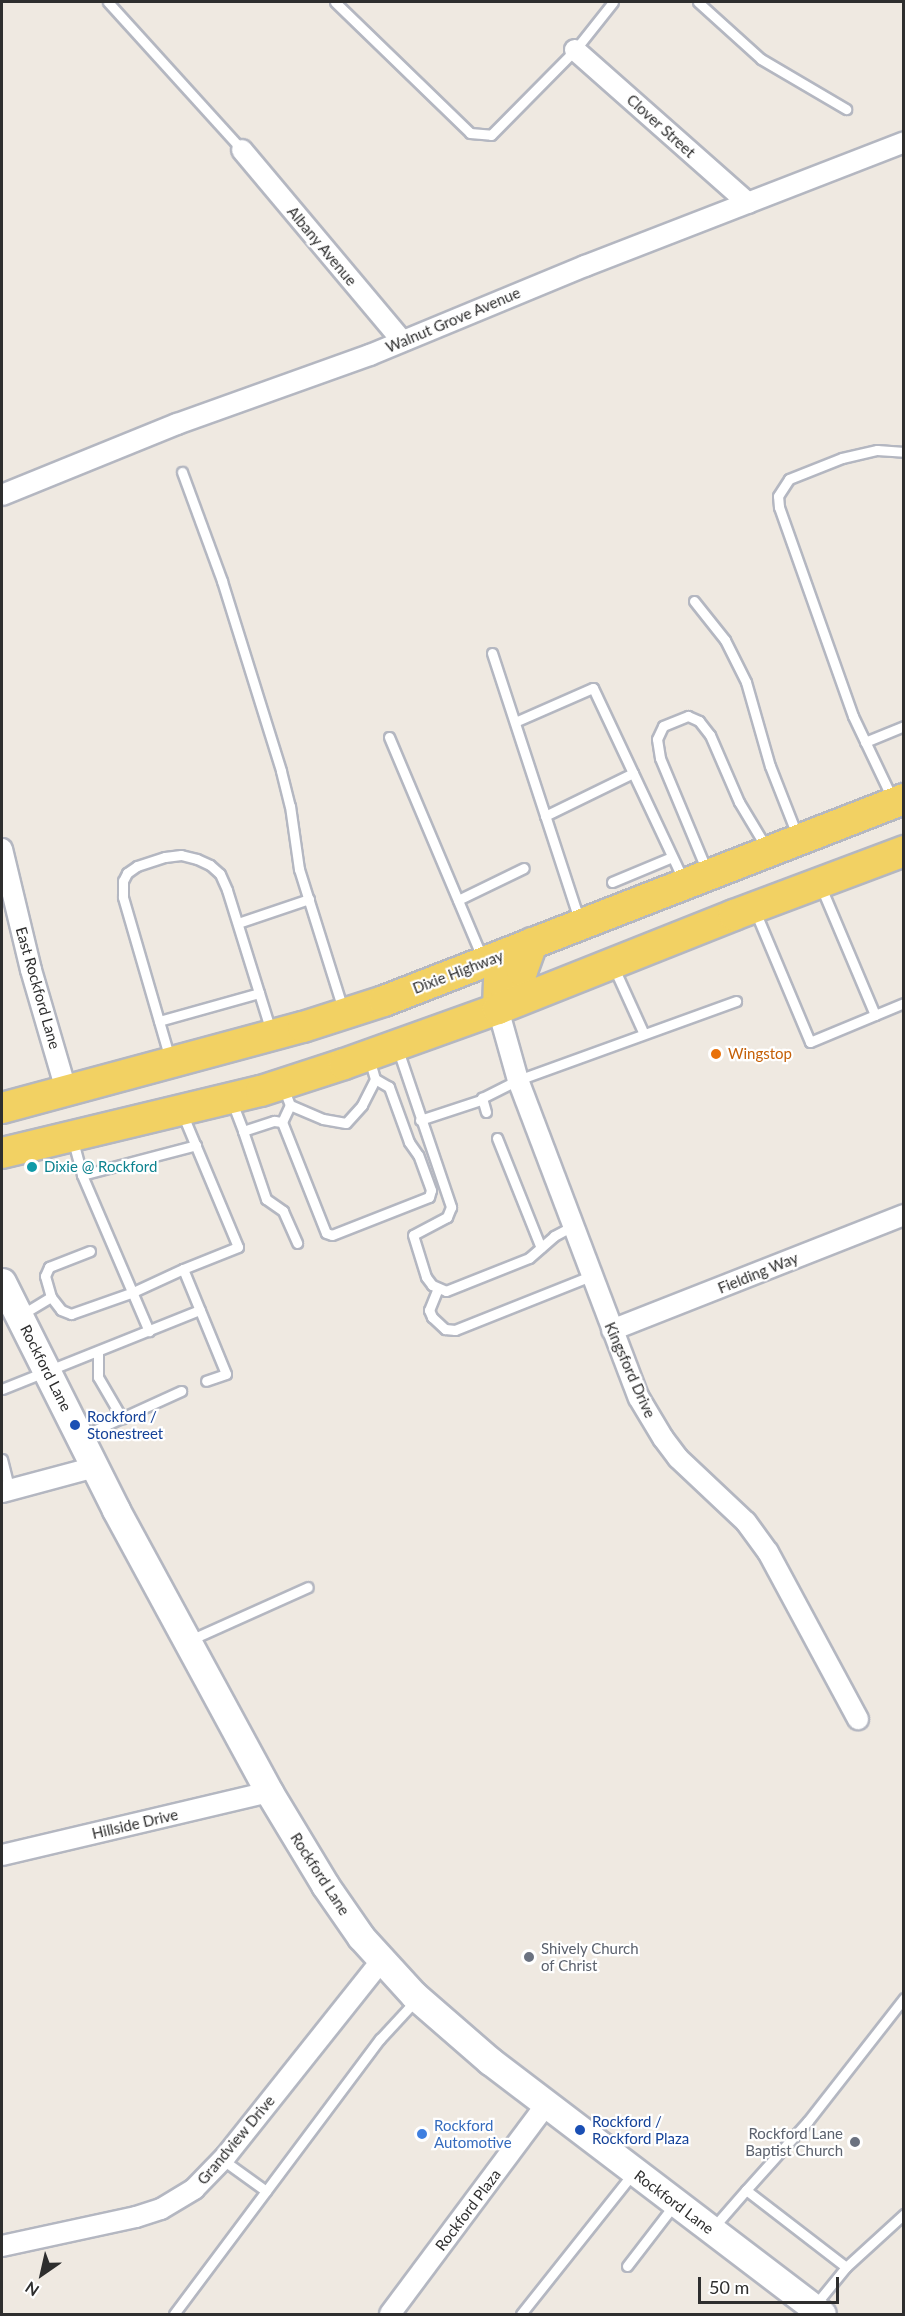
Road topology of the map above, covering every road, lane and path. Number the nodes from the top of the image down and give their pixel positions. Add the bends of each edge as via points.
1 (108, 2) edge
2 (335, 2) edge
3 (613, 2) edge
4 (698, 2) edge
5 (575, 50) junction
6 (846, 109) dead end
7 (903, 142) edge
8 (242, 150) joint
9 (747, 203) junction
10 (402, 341) junction
11 (903, 452) edge
12 (182, 472) dead end
13 (2, 495) edge
14 (694, 601) dead end
15 (492, 653) dead end
16 (514, 722) junction
17 (903, 726) edge
18 (389, 737) dead end
19 (865, 742) junction
20 (633, 773) junction
21 (899, 801) edge
22 (545, 816) junction
23 (799, 840) junction
24 (2, 849) edge
25 (903, 851) edge
26 (768, 852) junction
27 (672, 857) junction
28 (524, 868) dead end
29 (697, 879) junction
30 (612, 882) dead end
31 (819, 883) junction
32 (309, 899) junction
33 (458, 900) junction
34 (754, 908) junction
35 (9, 911) edge
36 (238, 923) junction
37 (581, 924) junction
38 (532, 943) junction
39 (484, 962) junction
40 (612, 963) junction
41 (260, 993) junction
42 (736, 1001) dead end
43 (903, 1003) edge
44 (498, 1009) junction
45 (345, 1014) junction
46 (874, 1015) junction
47 (159, 1022) junction
48 (644, 1034) junction
49 (272, 1036) junction
50 (396, 1045) junction
51 (172, 1064) junction
52 (371, 1067) junction
53 (518, 1080) junction
54 (67, 1093) junction
55 (286, 1095) junction
56 (231, 1099) junction
57 (481, 1100) junction
58 (2, 1108) edge
59 (181, 1111) junction
60 (486, 1112) dead end
61 (420, 1120) junction
62 (282, 1122) junction
63 (243, 1131) junction
64 (72, 1136) junction
65 (497, 1138) dead end
66 (196, 1145) junction
67 (2, 1153) edge
68 (82, 1175) junction
69 (903, 1215) edge
70 (573, 1226) junction
71 (297, 1243) dead end
72 (541, 1248) junction
73 (90, 1251) dead end
74 (183, 1269) junction
75 (591, 1276) junction
76 (438, 1288) junction
77 (131, 1293) junction
78 (51, 1297) junction
79 (8, 1299) edge
80 (200, 1310) junction
81 (149, 1330) junction
82 (612, 1330) junction
83 (98, 1352) junction
84 (48, 1372) junction
85 (206, 1381) dead end
86 (2, 1389) edge
87 (181, 1391) dead end
88 (122, 1418) junction
89 (80, 1437) junction
90 (2, 1459) edge
91 (95, 1467) junction
92 (6, 1491) edge
93 (308, 1587) dead end
94 (188, 1641) junction
95 (858, 1719) dead end
96 (269, 1792) junction
97 (2, 1855) edge
98 (382, 1960) junction
99 (418, 1998) junction
100 (903, 1998) edge
101 (546, 2105) junction
102 (223, 2160) junction
103 (634, 2171) junction
104 (746, 2190) junction
105 (266, 2191) junction
106 (675, 2203) junction
107 (903, 2214) edge
108 (711, 2230) junction
109 (2, 2246) edge
110 (627, 2266) dead end
111 (846, 2266) junction
112 (814, 2312) edge
113 (174, 2314) edge
114 (390, 2314) edge
115 (522, 2314) edge

1 - 8 lane
2 - 5 lane via 470,133 491,135
3 - 5 lane
4 - 6 lane via 760,59
5 - 9 street, Clover Street
7 - 9 street, Walnut Grove Avenue
8 - 10 street, Albany Avenue
9 - 10 street, Walnut Grove Avenue
10 - 13 street, Walnut Grove Avenue via 177,424
11 - 19 lane via 877,450 842,458 789,479 778,496
12 - 32 lane via 222,580 281,771 299,869
14 - 23 lane via 725,640 746,682 770,765
15 - 16 lane
16 - 20 lane via 593,688
16 - 22 lane
17 - 19 lane
18 - 33 lane
19 - 21 lane
20 - 22 lane
20 - 27 lane
21 - 23 main road, Dixie Highway
22 - 37 lane
23 - 26 main road, Dixie Highway
24 - 35 street, East Rockford Lane
25 - 31 main road
26 - 29 main road, Dixie Highway
26 - 29 lane via 739,802 710,735 699,721 688,716 663,726 657,739
27 - 29 lane
27 - 30 lane
28 - 33 lane
29 - 37 main road, Dixie Highway
31 - 34 main road
31 - 46 lane
32 - 36 lane
32 - 45 lane
33 - 39 lane
34 - 40 main road
34 - 46 lane via 810,1042
35 - 54 street, East Rockford Lane
36 - 41 lane
36 - 47 lane via 220,874 197,859 165,856 127,873 123,897
37 - 38 main road, Dixie Highway
38 - 39 main road, Dixie Highway
38 - 44 main road via 522,971 499,981
39 - 45 main road, Dixie Highway
40 - 44 main road
40 - 48 lane
41 - 47 lane
41 - 49 lane
42 - 48 lane
43 - 46 lane
44 - 50 main road
44 - 53 street, Kingsford Drive
45 - 49 main road, Dixie Highway
47 - 51 lane
48 - 53 lane
49 - 51 main road, Dixie Highway
50 - 52 main road
50 - 61 lane
51 - 54 main road, Dixie Highway
52 - 55 main road
52 - 55 lane via 362,1105 346,1123 323,1119
52 - 62 lane via 389,1087 431,1190 429,1197 332,1235 326,1233
53 - 57 lane
53 - 70 street, Kingsford Drive
54 - 58 main road, Dixie Highway
55 - 56 main road
55 - 62 lane
56 - 59 main road
56 - 63 lane
57 - 60 lane
57 - 61 lane
59 - 64 main road
59 - 66 lane
61 - 76 lane via 451,1207 447,1217 413,1236 426,1277
62 - 63 lane
63 - 71 lane via 266,1199 283,1211
64 - 67 main road
64 - 68 lane
65 - 72 lane
66 - 68 lane
66 - 74 lane via 238,1248
68 - 77 lane
69 - 82 street, Fielding Way
70 - 72 lane
70 - 75 street, Kingsford Drive
72 - 76 lane via 529,1258 446,1291
73 - 78 lane via 48,1268 45,1276
74 - 77 lane
74 - 80 lane
75 - 76 lane via 455,1330 445,1329 429,1310
75 - 82 street, Kingsford Drive
77 - 78 lane via 71,1314 61,1310
77 - 81 lane
78 - 79 lane
79 - 84 main road, Rockford Lane
80 - 81 lane
80 - 85 lane via 226,1374
81 - 83 lane
82 - 95 street, Kingsford Drive via 650,1418 678,1458 746,1522 768,1552
83 - 84 lane
83 - 88 lane via 98,1377
84 - 86 lane
84 - 89 main road, Rockford Lane
87 - 88 lane
88 - 89 lane
89 - 91 main road, Rockford Lane
90 - 92 lane
91 - 92 street
91 - 94 main road, Rockford Lane
93 - 94 lane
94 - 96 main road, Rockford Lane
96 - 97 street, Hillside Drive
96 - 98 main road, Rockford Lane via 325,1885
98 - 99 main road, Rockford Lane
98 - 102 street, Grandview Drive
99 - 101 main road, Rockford Lane
99 - 105 lane via 380,2039
100 - 104 lane via 808,2121
101 - 103 main road, Rockford Lane
101 - 114 street, Rockford Plaza
102 - 105 lane
102 - 109 street, Grandview Drive via 194,2189 161,2209
103 - 106 main road, Rockford Lane
103 - 115 lane
104 - 108 lane
104 - 111 lane
105 - 113 lane
106 - 108 main road, Rockford Lane
106 - 110 lane
107 - 111 lane
108 - 112 main road, Rockford Lane
111 - 112 lane

